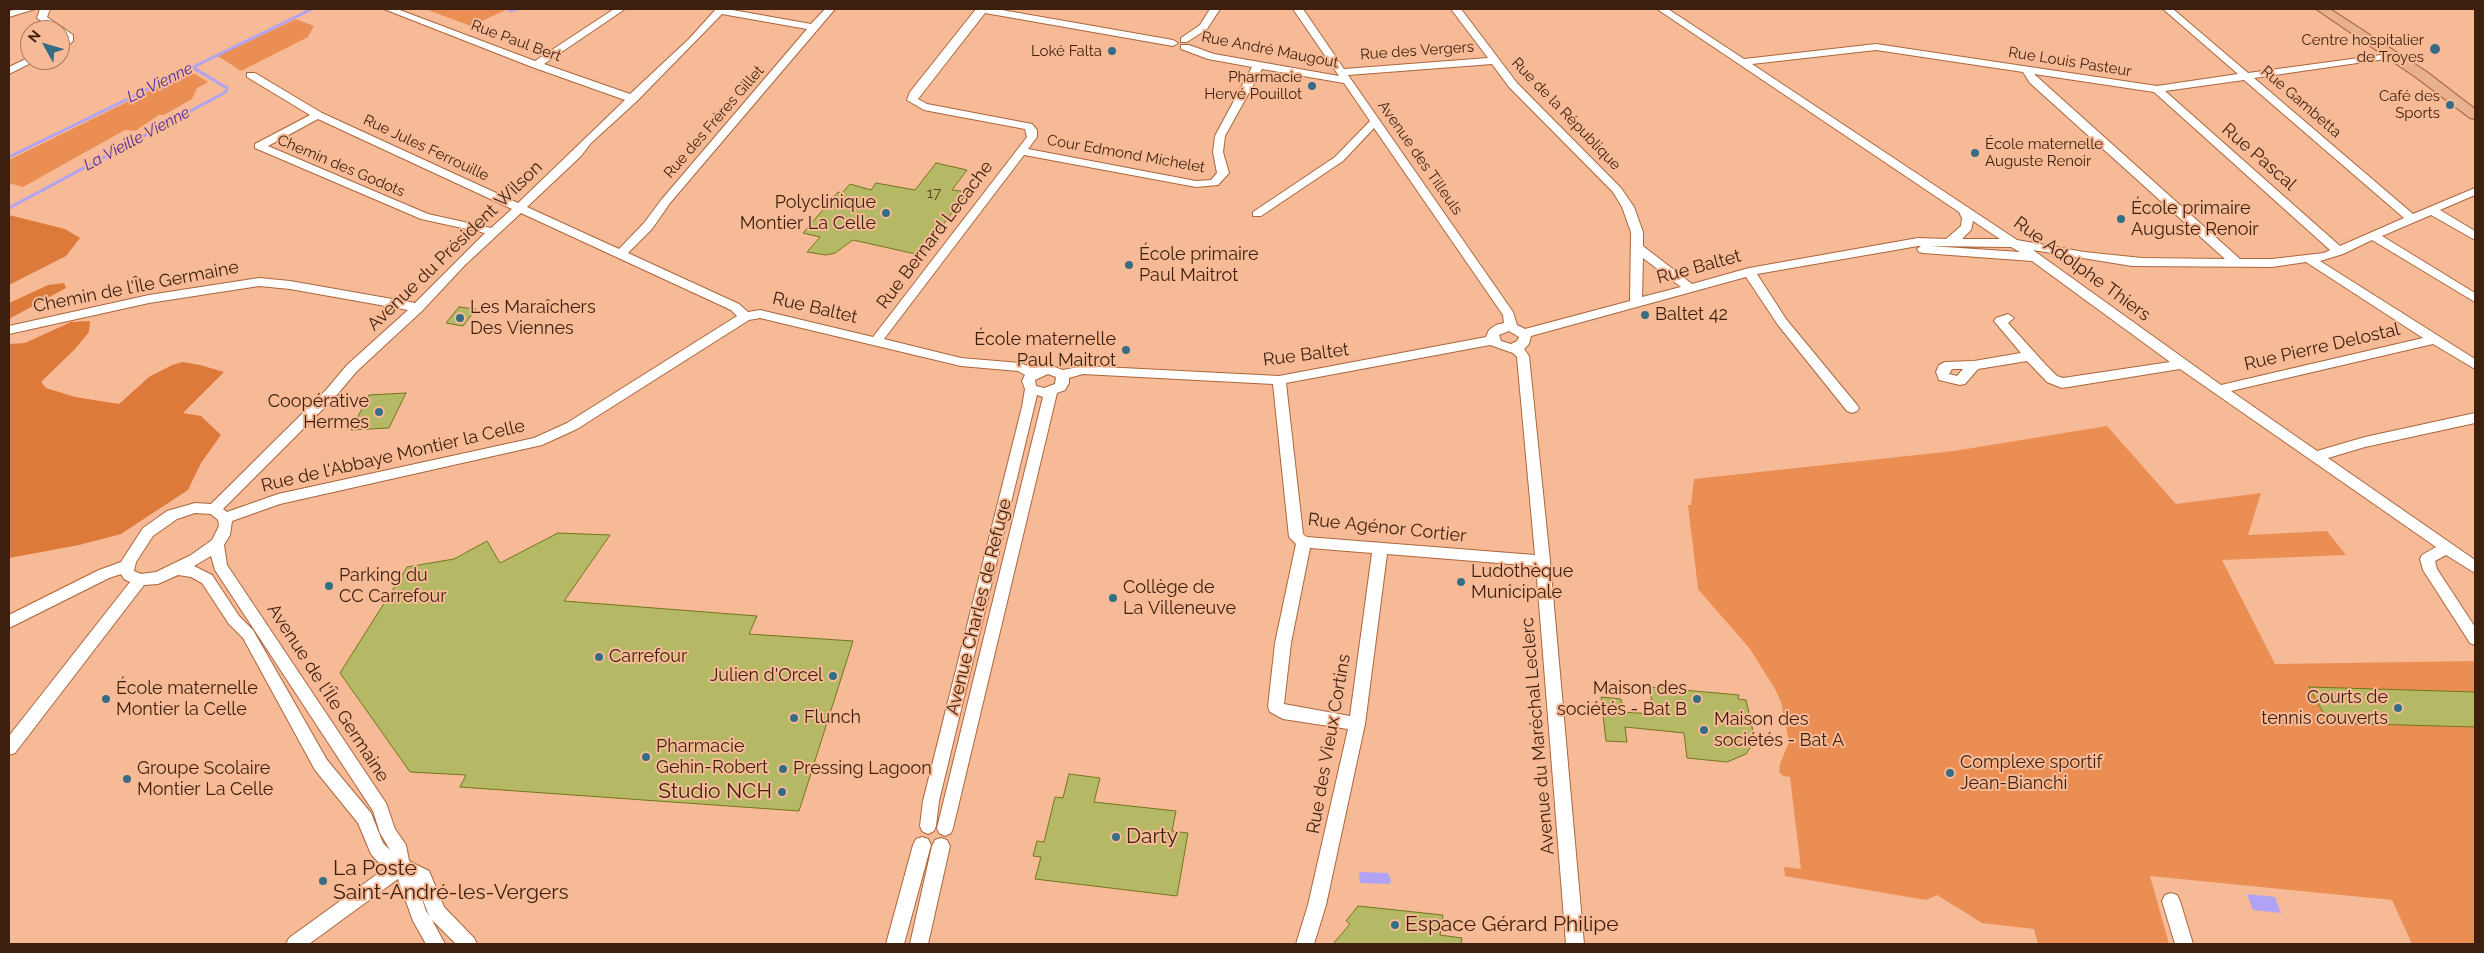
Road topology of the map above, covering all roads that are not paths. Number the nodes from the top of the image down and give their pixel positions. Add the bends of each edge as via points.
1 (30, 9) edge
2 (45, 9) edge
3 (389, 9) edge
4 (620, 9) edge
5 (830, 9) edge
6 (982, 9) edge
7 (1215, 9) edge
8 (1298, 9) edge
9 (1456, 9) edge
10 (1662, 9) edge
11 (2168, 9) edge
12 (2322, 9) edge
13 (721, 10) edge
14 (9, 14) edge
15 (45, 20) edge
16 (814, 27) junction
17 (1185, 44) junction
18 (2392, 55) junction
19 (1494, 62) junction
20 (1743, 62) junction
21 (536, 65) junction
22 (1258, 66) junction
23 (2027, 70) junction
24 (251, 75) dead end
25 (1345, 77) junction
26 (2249, 77) junction
27 (2157, 90) junction
28 (632, 99) junction
29 (318, 115) junction
30 (2475, 115) edge
31 (1375, 121) junction
32 (1022, 151) junction
33 (2475, 191) edge
34 (520, 208) junction
35 (1963, 208) junction
36 (2430, 210) junction
37 (1257, 214) dead end
38 (2412, 219) junction
39 (495, 232) junction
40 (2374, 236) junction
41 (2475, 236) edge
42 (1950, 241) junction
43 (2015, 243) junction
44 (1887, 247) junction
45 (1637, 248) junction
46 (2339, 251) junction
47 (621, 254) junction
48 (2035, 257) junction
49 (2309, 259) junction
50 (2142, 262) junction
51 (2236, 262) junction
52 (1749, 272) junction
53 (1689, 288) junction
54 (2475, 298) edge
55 (1636, 302) junction
56 (418, 308) junction
57 (745, 317) junction
58 (2008, 318) dead end
59 (1511, 328) junction
60 (9, 330) edge
61 (1523, 334) junction
62 (2435, 339) junction
63 (1493, 340) junction
64 (876, 341) junction
65 (1519, 352) junction
66 (2030, 356) junction
67 (2182, 364) junction
68 (2475, 365) edge
69 (1974, 366) dead end
70 (1033, 373) junction
71 (1062, 375) junction
72 (1279, 380) junction
73 (1031, 389) junction
74 (2218, 390) junction
75 (1051, 392) junction
76 (1852, 408) dead end
77 (2475, 418) edge
78 (2314, 457) junction
79 (220, 514) junction
80 (1304, 542) junction
81 (216, 544) junction
82 (2446, 548) junction
83 (1380, 549) junction
84 (1543, 561) junction
85 (126, 566) junction
86 (2475, 567) edge
87 (178, 569) junction
88 (140, 580) junction
89 (9, 622) edge
90 (2475, 639) edge
91 (1357, 724) junction
92 (9, 748) edge
93 (928, 826) junction
94 (945, 828) junction
95 (922, 845) junction
96 (941, 846) junction
97 (402, 866) junction
98 (2172, 901) dead end
99 (295, 944) edge
100 (436, 944) edge
101 (468, 944) edge
102 (895, 944) edge
103 (919, 944) edge
104 (1305, 944) edge
105 (1575, 944) edge
106 (2184, 944) edge

1 - 14 street
2 - 15 street via 42,18
3 - 21 street, Rue Paul Bert
4 - 21 street
5 - 16 street, Rue des Frères Gillet
6 - 17 street
6 - 32 street, Rue Bernard Lecache via 912,100 924,107 1028,126 1032,137
7 - 17 street via 1204,27
8 - 25 street, Avenue des Tilleuls
9 - 19 street, Rue de la République
10 - 20 street, Rue Adolphe Thiers
11 - 26 street, Rue Gambetta
12 - 18 main road
13 - 16 street
13 - 28 street, Avenue du Président Wilson
16 - 47 street, Rue des Frères Gillet via 672,194 639,238
17 - 22 street, Rue André Maugout via 1212,57
18 - 26 street, Rue Louis Pasteur
18 - 30 main road via 2442,88
19 - 25 street, Rue des Vergers
19 - 45 street, Rue de la République via 1617,190 1628,206 1637,232
20 - 23 street, Rue Louis Pasteur via 1876,46
20 - 35 street, Rue Adolphe Thiers
21 - 28 street, Rue Paul Bert
22 - 25 street, Rue André Maugout
22 - 32 street, Cour Edmond Michelet via 1220,136 1218,152 1223,173 1214,184 1196,184
23 - 27 street, Rue Louis Pasteur
23 - 51 street via 2034,81
24 - 29 street
25 - 31 street, Avenue des Tilleuls
26 - 27 street, Rue Louis Pasteur
26 - 38 street, Rue Gambetta
27 - 46 street, Rue Pascal
28 - 34 street, Avenue du Président Wilson
29 - 34 street, Rue Jules Ferrouille
29 - 39 street, Chemin des Godots via 259,146 424,218
31 - 37 street via 1339,159
31 - 59 street, Avenue des Tilleuls via 1509,315
32 - 64 street, Rue Bernard Lecache
33 - 36 street
34 - 39 street, Avenue du Président Wilson
34 - 47 street
35 - 42 street via 1968,218 1967,227
35 - 43 street, Rue Adolphe Thiers
36 - 38 street
36 - 41 street
38 - 40 street
39 - 56 street, Avenue du Président Wilson via 461,262
40 - 46 street
40 - 54 street
42 - 43 street, Rue Baltet
42 - 44 street, Rue Baltet
43 - 48 street, Rue Adolphe Thiers
43 - 50 street via 2084,256
44 - 48 street, Rue Baltet
44 - 52 street, Rue Baltet
45 - 53 street
45 - 55 street, Rue de la République
46 - 49 street
47 - 57 street via 735,307
48 - 50 street, Rue Baltet
48 - 67 street, Rue Adolphe Thiers
49 - 51 street
49 - 62 street
50 - 51 street
52 - 53 street, Rue Baltet
52 - 76 street via 1782,322
53 - 55 street, Rue Baltet
55 - 61 street, Rue Baltet
56 - 60 street, Chemin de l'Île Germaine via 259,282 149,299
56 - 79 street, Avenue du Président Wilson via 352,368
57 - 64 street, Rue Baltet via 760,314
57 - 79 street, Rue de l'Abbaye Montier la Celle via 572,426 537,442
58 - 66 street via 2000,321
59 - 61 street
59 - 63 street via 1496,330
61 - 65 street via 1525,341
62 - 68 street
62 - 74 street, Rue Pierre Delostal
63 - 65 street
63 - 72 street, Rue Baltet
64 - 70 street, Rue Baltet via 961,362 1020,367
65 - 84 street, Avenue du Maréchal Leclerc
66 - 67 street via 2052,379 2062,382
66 - 69 street
67 - 74 street, Rue Adolphe Thiers
70 - 71 street via 1049,369
70 - 73 street via 1028,381
71 - 72 street, Rue Baltet via 1083,370
71 - 75 street via 1063,383
72 - 80 street, Rue Agénor Cortier via 1293,528 1296,537
73 - 75 street via 1040,393
73 - 93 street, Avenue Charles de Refuge via 931,802
74 - 78 street, Rue Adolphe Thiers
75 - 94 street, Avenue Charles de Refuge
77 - 78 street via 2365,442
78 - 82 street, Rue Adolphe Thiers
79 - 81 street via 226,526 224,535
79 - 85 street, Rue de l'Abbaye Montier la Celle via 200,508 183,511 162,521 148,532
80 - 83 street, Rue Agénor Cortier
80 - 91 street via 1283,643 1276,707 1283,712
81 - 87 street
81 - 97 street, Avenue de l'Île Germaine via 220,566 380,808 388,833 397,845
82 - 86 street, Rue Adolphe Thiers
82 - 90 street via 2427,559 2430,570
83 - 84 street, Rue Agénor Cortier
83 - 91 street, Rue des Vieux Cortins
84 - 105 street, Avenue du Maréchal Leclerc
85 - 88 street via 129,575
85 - 89 street
87 - 88 street via 158,578
87 - 97 street, Avenue de l'Île Germaine via 207,579 234,620 248,634 321,765 366,818 374,842 384,856
88 - 92 street
91 - 104 street, Rue des Vieux Cortins via 1317,905
93 - 94 street via 934,824
93 - 95 street, Avenue Charles de Refuge via 920,836
94 - 96 street, Avenue Charles de Refuge via 948,837
95 - 96 street via 934,849
95 - 102 street, Avenue Charles de Refuge
96 - 103 street, Avenue Charles de Refuge
97 - 99 street
97 - 100 street, Avenue de l'Île Germaine via 418,915
97 - 101 street, Avenue de l'Île Germaine via 423,877 437,913
98 - 106 street

